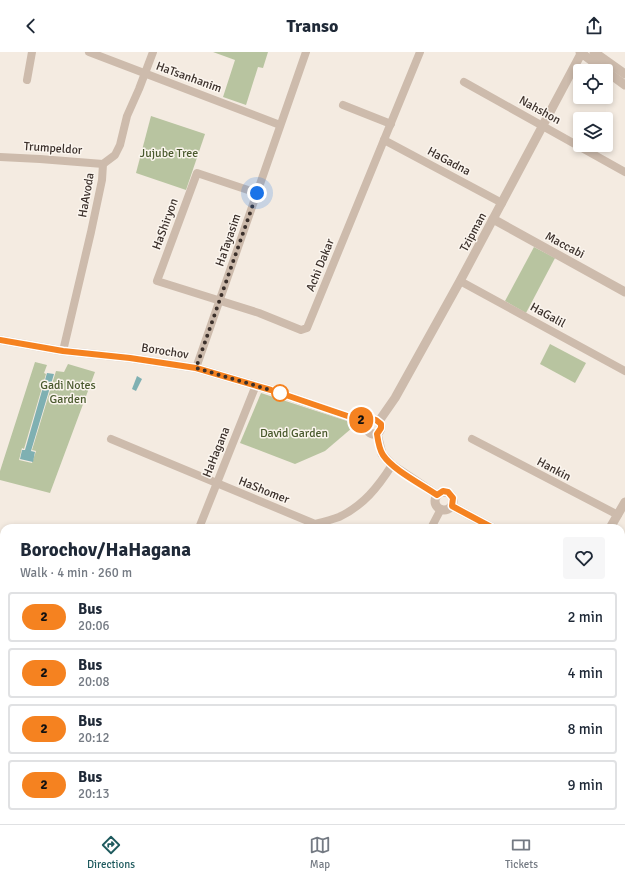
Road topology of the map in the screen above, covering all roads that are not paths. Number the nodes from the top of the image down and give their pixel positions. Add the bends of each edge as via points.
1 (32, 52) edge
2 (89, 52) edge
3 (153, 52) edge
4 (306, 52) edge
5 (420, 52) edge
6 (582, 52) edge
7 (594, 52) edge
8 (145, 74) junction
9 (625, 74) edge
10 (27, 80) dead end
11 (464, 82) dead end
12 (625, 85) edge
13 (343, 105) dead end
14 (280, 124) junction
15 (391, 124) junction
16 (544, 126) junction
17 (384, 140) junction
18 (0, 157) edge
19 (103, 164) junction
20 (625, 172) edge
21 (257, 193) junction
22 (502, 203) junction
23 (493, 219) junction
24 (460, 281) junction
25 (625, 292) edge
26 (219, 301) junction
27 (0, 340) edge
28 (63, 351) junction
29 (196, 368) junction
30 (625, 371) edge
31 (256, 385) junction
32 (379, 421) junction
33 (368, 423) junction
34 (377, 434) junction
35 (111, 439) dead end
36 (472, 439) dead end
37 (392, 465) junction
38 (217, 484) junction
39 (437, 495) junction
40 (625, 502) edge
41 (452, 506) junction
42 (441, 509) junction
43 (621, 517) edge
44 (201, 524) edge
45 (309, 524) edge
46 (320, 524) edge
47 (433, 524) edge
48 (486, 524) edge

1 - 10 street
2 - 8 street, HaTsanhanim
3 - 8 street, HaAvoda
4 - 14 street, HaTayasim
5 - 15 street, Achi Dakar
6 - 12 street
6 - 16 street, Tzipman
7 - 9 street
8 - 14 street, HaTsanhanim
8 - 19 street, HaAvoda via 127,116 120,145 114,155
11 - 16 street, Nahshon
13 - 15 street
14 - 21 street, HaTayasim
15 - 17 street, Achi Dakar
16 - 20 street, Nahshon
16 - 22 street, Tzipman
17 - 22 street, HaGadna
17 - 26 street, Achi Dakar via 307,328 301,330 259,313
18 - 19 street, Trumpeldor
19 - 28 street, HaAvoda via 91,232
21 - 26 street, HaTayasim
21 - 26 street, HaShiryon via 196,173 157,281
22 - 23 street, Tzipman
23 - 24 street, Tzipman
23 - 25 street, Maccabi
24 - 30 street, HaGalil
24 - 32 street, Tzipman via 395,398
26 - 29 street, HaTayasim
27 - 28 street, Borochov
28 - 29 street, Borochov
29 - 31 street, Borochov
31 - 33 street, Borochov
31 - 38 street, HaHagana
32 - 33 street via 373,419
32 - 34 street via 381,428
33 - 34 street via 367,431
34 - 37 street via 382,454
35 - 38 street, HaShomer
36 - 43 street, Hankin
37 - 39 street
37 - 46 street, HaShomer via 380,484 358,506
38 - 44 street, HaHagana
38 - 45 street, HaShomer
39 - 41 street via 443,491 450,494 453,498
39 - 42 street via 436,504
40 - 43 street
41 - 42 street
41 - 48 street
42 - 47 street

